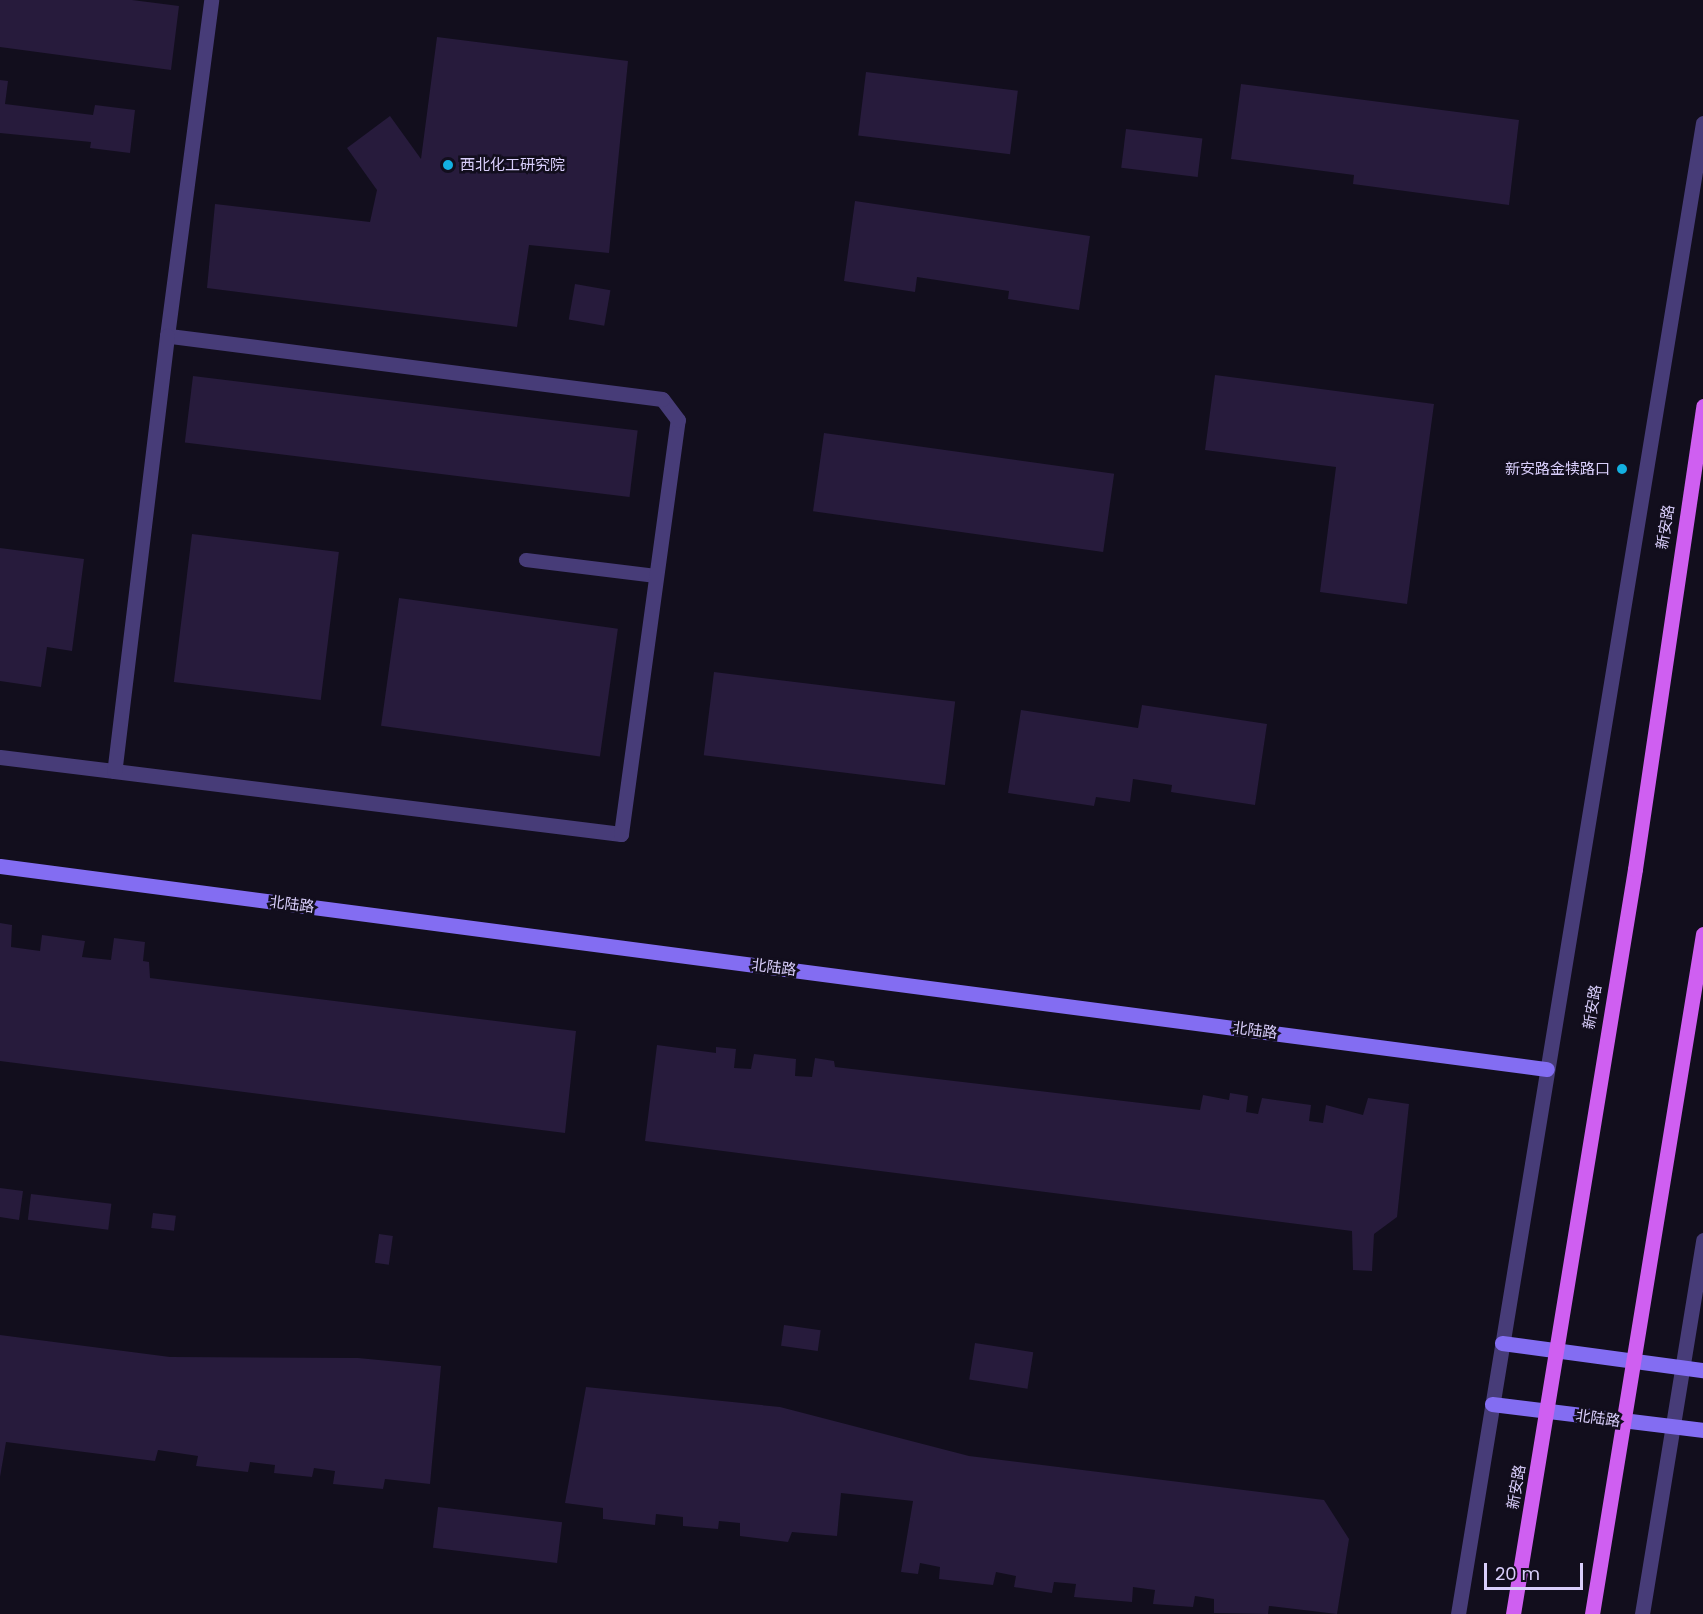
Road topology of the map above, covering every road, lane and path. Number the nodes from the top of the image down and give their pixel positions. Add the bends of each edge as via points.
1 (211, 0) edge
2 (1703, 123) edge
3 (167, 336) junction
4 (1703, 406) edge
5 (526, 560) dead end
6 (656, 576) junction
7 (0, 757) edge
8 (114, 771) junction
9 (0, 866) edge
10 (1703, 934) edge
11 (1547, 1069) junction
12 (1703, 1240) edge
13 (1502, 1343) junction
14 (1556, 1350) junction
15 (1633, 1361) junction
16 (1682, 1367) junction
17 (1703, 1370) edge
18 (1492, 1404) junction
19 (1547, 1411) junction
20 (1624, 1421) junction
21 (1673, 1427) junction
22 (1703, 1430) edge
23 (1458, 1614) edge
24 (1512, 1614) edge
25 (1592, 1614) edge
26 (1642, 1614) edge

1 - 3 street
2 - 11 street
3 - 6 street via 662,399 678,420
3 - 8 street
4 - 14 main road, 新安路 via 1635,869
5 - 6 lane
6 - 8 street via 621,834
7 - 8 street
9 - 11 street, 北陆路
10 - 15 main road
11 - 13 street
12 - 16 street
13 - 14 street
13 - 18 street
14 - 15 street
14 - 19 main road, 新安路
15 - 16 street
15 - 20 main road
16 - 17 street
16 - 21 street
18 - 19 street, 北陆路
18 - 23 street
19 - 20 street, 北陆路
19 - 24 main road, 新安路
20 - 21 street, 北陆路
20 - 25 main road
21 - 22 street, 北陆路
21 - 26 street

